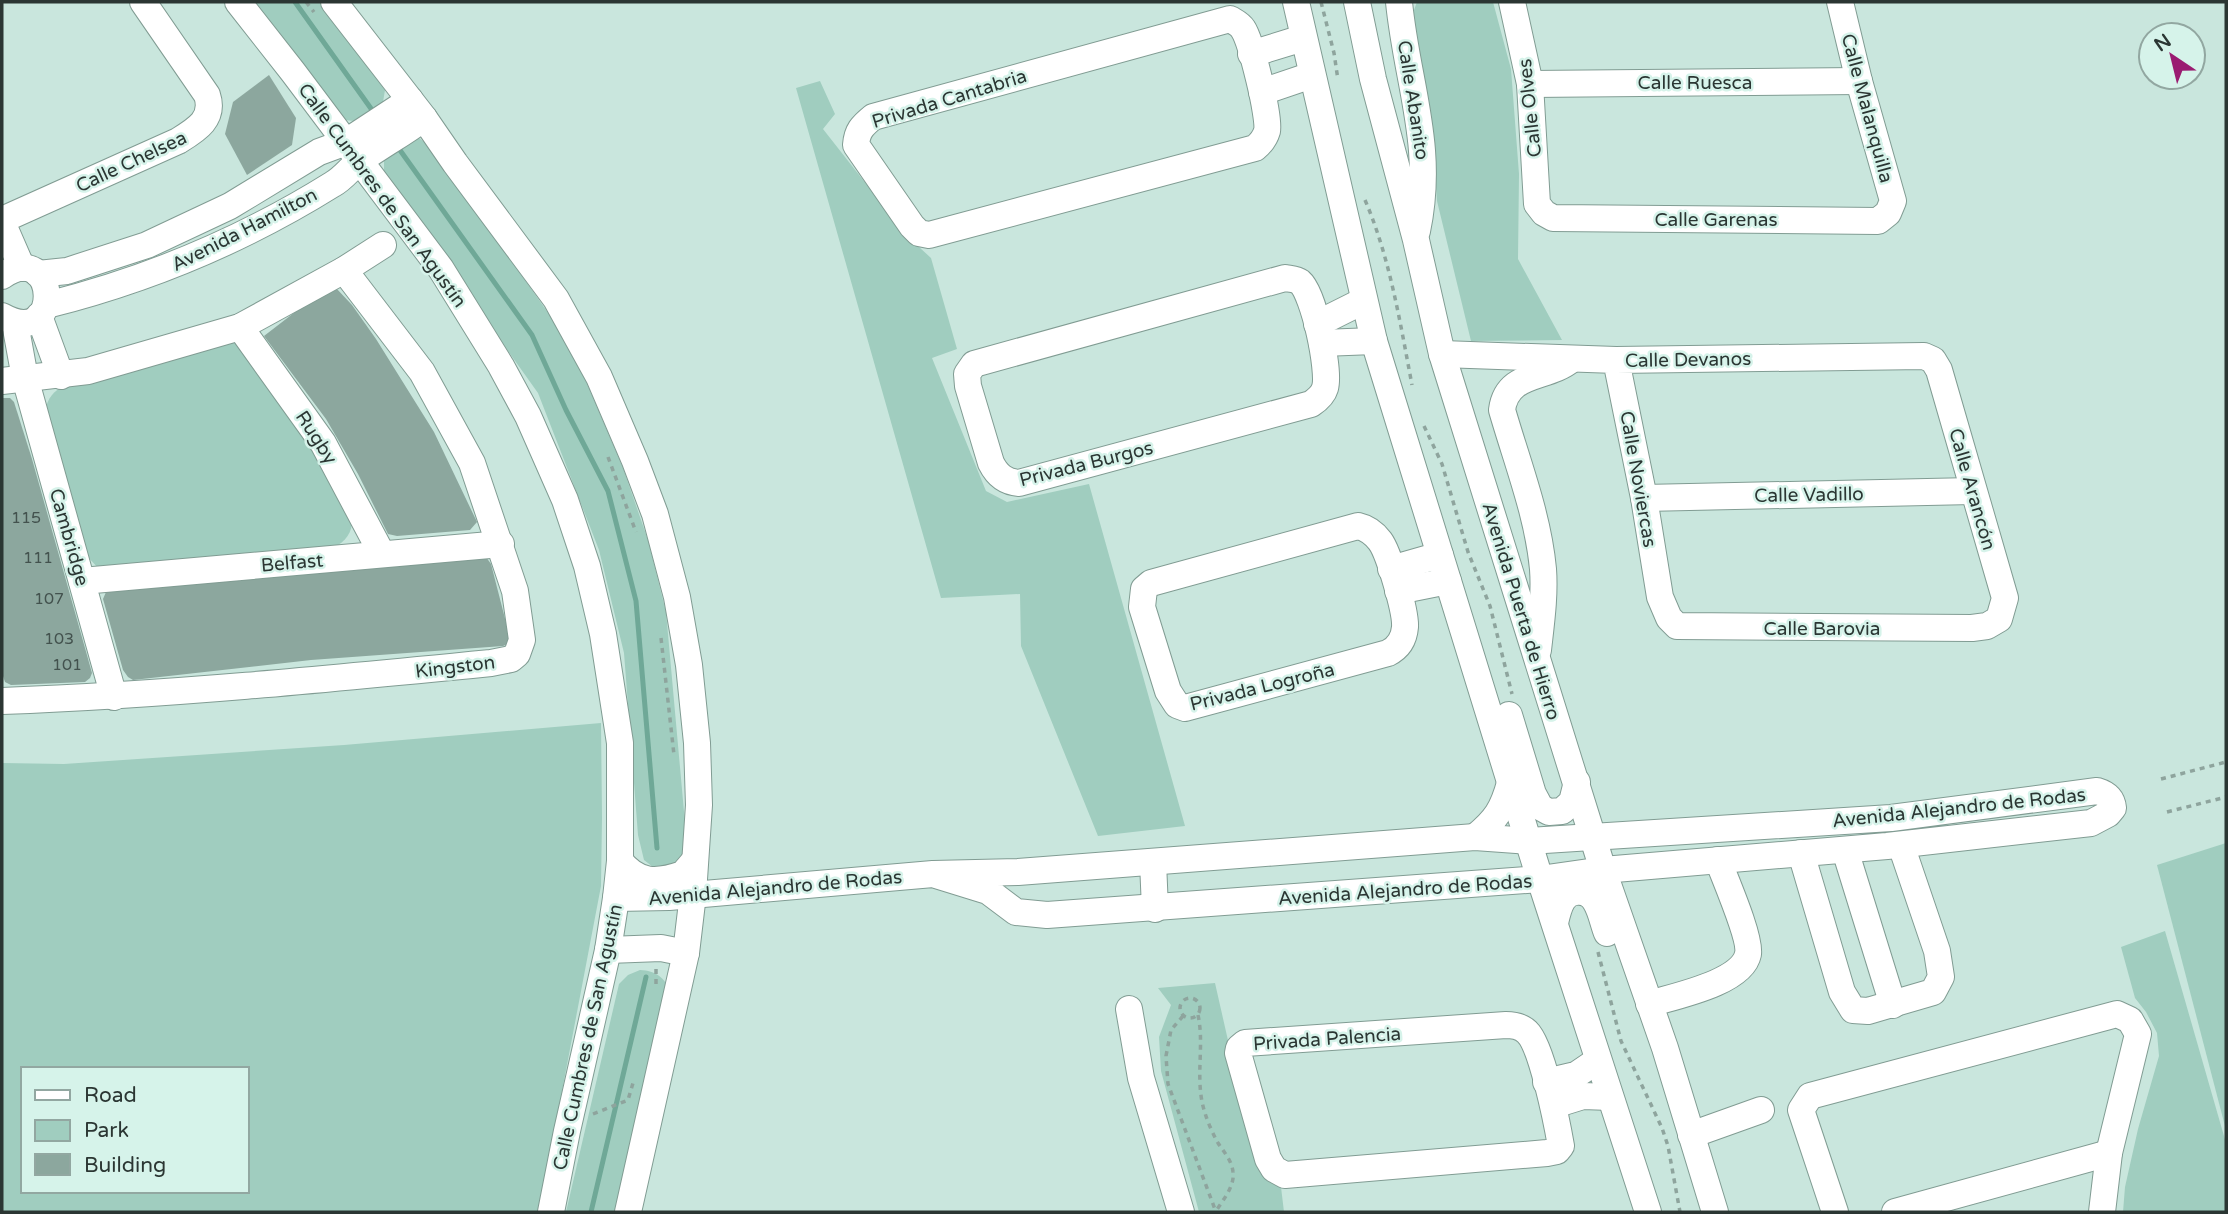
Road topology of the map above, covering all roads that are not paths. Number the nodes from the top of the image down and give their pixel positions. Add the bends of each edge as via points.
1 (143, 2) edge
2 (238, 2) edge
3 (334, 2) edge
4 (1296, 2) edge
5 (1357, 2) edge
6 (1399, 2) edge
7 (1512, 2) edge
8 (1840, 2) edge
9 (1303, 38) junction
10 (1251, 54) junction
11 (1312, 75) junction
12 (1859, 81) junction
13 (1530, 84) junction
14 (1262, 92) junction
15 (417, 109) junction
16 (352, 151) junction
17 (1544, 213) joint
18 (1888, 213) joint
19 (2, 221) edge
20 (1416, 240) junction
21 (383, 245) dead end
22 (344, 270) junction
23 (21, 273) edge
24 (1363, 301) junction
25 (26, 315) edge
26 (240, 327) junction
27 (1320, 333) junction
28 (1374, 341) junction
29 (1442, 354) junction
30 (1573, 358) junction
31 (1616, 360) junction
32 (1933, 360) joint
33 (61, 376) junction
34 (13, 379) edge
35 (1973, 491) junction
36 (1644, 498) junction
37 (501, 544) junction
38 (382, 554) junction
39 (1440, 555) junction
40 (1395, 580) junction
41 (82, 581) junction
42 (1448, 581) junction
43 (1660, 597) joint
44 (1999, 619) joint
45 (1536, 661) junction
46 (1479, 679) junction
47 (114, 697) junction
48 (2, 701) edge
49 (1577, 782) junction
50 (1510, 783) junction
51 (1475, 837) junction
52 (1594, 837) junction
53 (1529, 841) junction
54 (1901, 845) junction
55 (1845, 850) junction
56 (1801, 853) junction
57 (695, 860) junction
58 (1718, 860) junction
59 (620, 861) junction
60 (1153, 862) junction
61 (1603, 870) junction
62 (1018, 872) junction
63 (933, 874) junction
64 (1540, 879) junction
65 (693, 894) junction
66 (617, 898) junction
67 (1005, 905) junction
68 (1155, 909) junction
69 (1555, 923) junction
70 (608, 950) junction
71 (686, 953) junction
72 (1893, 1004) junction
73 (1129, 1009) dead end
74 (1652, 1012) junction
75 (1598, 1060) junction
76 (1550, 1093) junction
77 (1610, 1097) junction
78 (1761, 1110) dead end
79 (1691, 1135) junction
80 (2109, 1153) junction
81 (551, 1212) edge
82 (628, 1212) edge
83 (1181, 1212) edge
84 (1648, 1212) edge
85 (1715, 1212) edge
86 (1835, 1212) edge
87 (1895, 1212) edge
88 (2102, 1212) edge

1 - 19 street, Calle Chelsea via 207,95 210,104 204,123 178,141
2 - 16 street, Calle Cumbres de San Agustín
3 - 15 street
4 - 9 street
5 - 20 street, Avenida Puerta de Hierro
6 - 20 street, Calle Abanito via 1424,157 1423,204
7 - 13 street, Calle Olves
8 - 12 street, Calle Malanquilla
9 - 10 street
9 - 11 street
10 - 14 street, Privada Cantabria
10 - 14 street, Privada Cantabria via 1243,28 1230,19 1223,20 873,117 862,126 856,145 912,226 929,234 1255,148 1267,132
11 - 14 street
11 - 24 street
12 - 13 street, Calle Ruesca
12 - 18 street, Calle Malanquilla via 1893,201
13 - 17 street, Calle Olves via 1537,204
15 - 16 street, Avenida Hamilton
15 - 57 street via 556,299 599,377 635,461 677,597 689,665 699,805
16 - 23 street, Avenida Hamilton via 320,152 230,206 146,245 67,271
16 - 25 street, Avenida Hamilton via 336,183 243,233 161,270
16 - 59 street, Calle Cumbres de San Agustín via 441,269 501,366 565,500 603,634 620,743
17 - 18 street, Calle Garenas via 1553,218 1878,221
19 - 23 street
20 - 29 street, Avenida Puerta de Hierro
21 - 22 street
22 - 26 street
22 - 37 street, Kingston via 422,372 472,463
23 - 25 street via 45,283 48,294
24 - 27 street
24 - 28 street
25 - 33 street
25 - 34 street, Cambridge
26 - 33 street
26 - 38 street, Rugby via 323,443
27 - 27 street, Privada Burgos via 1307,292 1300,282 1284,278 974,364 967,374 968,386 991,463 1004,479 1018,483 1311,404 1325,388
27 - 28 street
28 - 39 street
29 - 30 street, Calle Devanos
29 - 45 street, Avenida Puerta de Hierro
30 - 31 street, Calle Devanos
30 - 45 street via 1553,371 1513,385 1502,410 1543,569 1544,602
31 - 32 street, Calle Devanos via 1924,356
31 - 36 street, Calle Noviercas
32 - 35 street, Calle Arancón
33 - 34 street
34 - 41 street, Cambridge
35 - 36 street, Calle Vadillo
35 - 44 street, Calle Arancón via 2005,598
36 - 43 street, Calle Noviercas
37 - 38 street, Belfast
37 - 47 street, Kingston via 515,591 522,640 511,659
38 - 41 street, Belfast
39 - 40 street
39 - 42 street
40 - 40 street, Privada Logroña via 1382,543 1372,531 1348,527 1151,583 1144,589 1142,607 1168,691 1177,705 1185,708 1395,650 1405,626
40 - 42 street
41 - 47 street, Cambridge
42 - 46 street
43 - 44 street, Calle Barovia via 1668,618 1686,627 1972,628
45 - 49 street, Avenida Puerta de Hierro
46 - 49 street via 1508,713 1539,807 1562,811 1572,802
46 - 50 street
47 - 48 street, Kingston
49 - 52 street, Avenida Puerta de Hierro
50 - 51 street via 1492,823
50 - 53 street
51 - 53 street, Avenida Alejandro de Rodas
51 - 60 street, Avenida Alejandro de Rodas
52 - 53 street, Avenida Alejandro de Rodas
52 - 54 street, Avenida Alejandro de Rodas via 1891,818 2097,791 2112,800 2108,814 2091,823
52 - 61 street, Avenida Puerta de Hierro
53 - 64 street
54 - 55 street, Avenida Alejandro de Rodas
54 - 72 street via 1937,951 1941,977 1933,992
55 - 56 street, Avenida Alejandro de Rodas
55 - 72 street
56 - 58 street, Avenida Alejandro de Rodas
56 - 72 street via 1842,992 1853,1010
57 - 59 street via 683,874 646,880 629,873
57 - 65 street
58 - 61 street, Avenida Alejandro de Rodas
58 - 74 street via 1748,952 1742,967
59 - 66 street, Calle Cumbres de San Agustín
60 - 62 street, Avenida Alejandro de Rodas
60 - 68 street
61 - 64 street, Avenida Alejandro de Rodas
61 - 74 street, Avenida Puerta de Hierro
62 - 63 street, Avenida Alejandro de Rodas
62 - 67 street via 1006,886
63 - 65 street, Avenida Alejandro de Rodas
63 - 67 street, Avenida Alejandro de Rodas via 988,891
64 - 68 street, Avenida Alejandro de Rodas
64 - 69 street
65 - 66 street, Avenida Alejandro de Rodas
65 - 71 street
66 - 70 street, Calle Cumbres de San Agustín
67 - 68 street, Avenida Alejandro de Rodas via 1029,915
69 - 74 street via 1564,898 1572,892 1588,894 1595,901 1628,986
69 - 75 street
70 - 71 street via 661,948
70 - 81 street, Calle Cumbres de San Agustín
71 - 82 street
73 - 83 street via 1141,1078
74 - 79 street, Avenida Puerta de Hierro
75 - 76 street
75 - 77 street
76 - 76 street, Privada Palencia via 1532,1038 1514,1026 1245,1043 1238,1050 1268,1159 1285,1175 1554,1153 1560,1146
76 - 77 street
77 - 84 street
78 - 79 street
79 - 85 street, Avenida Puerta de Hierro
80 - 86 street via 2138,1034 2130,1020 2117,1014 1810,1096 1801,1110
80 - 87 street
80 - 88 street

